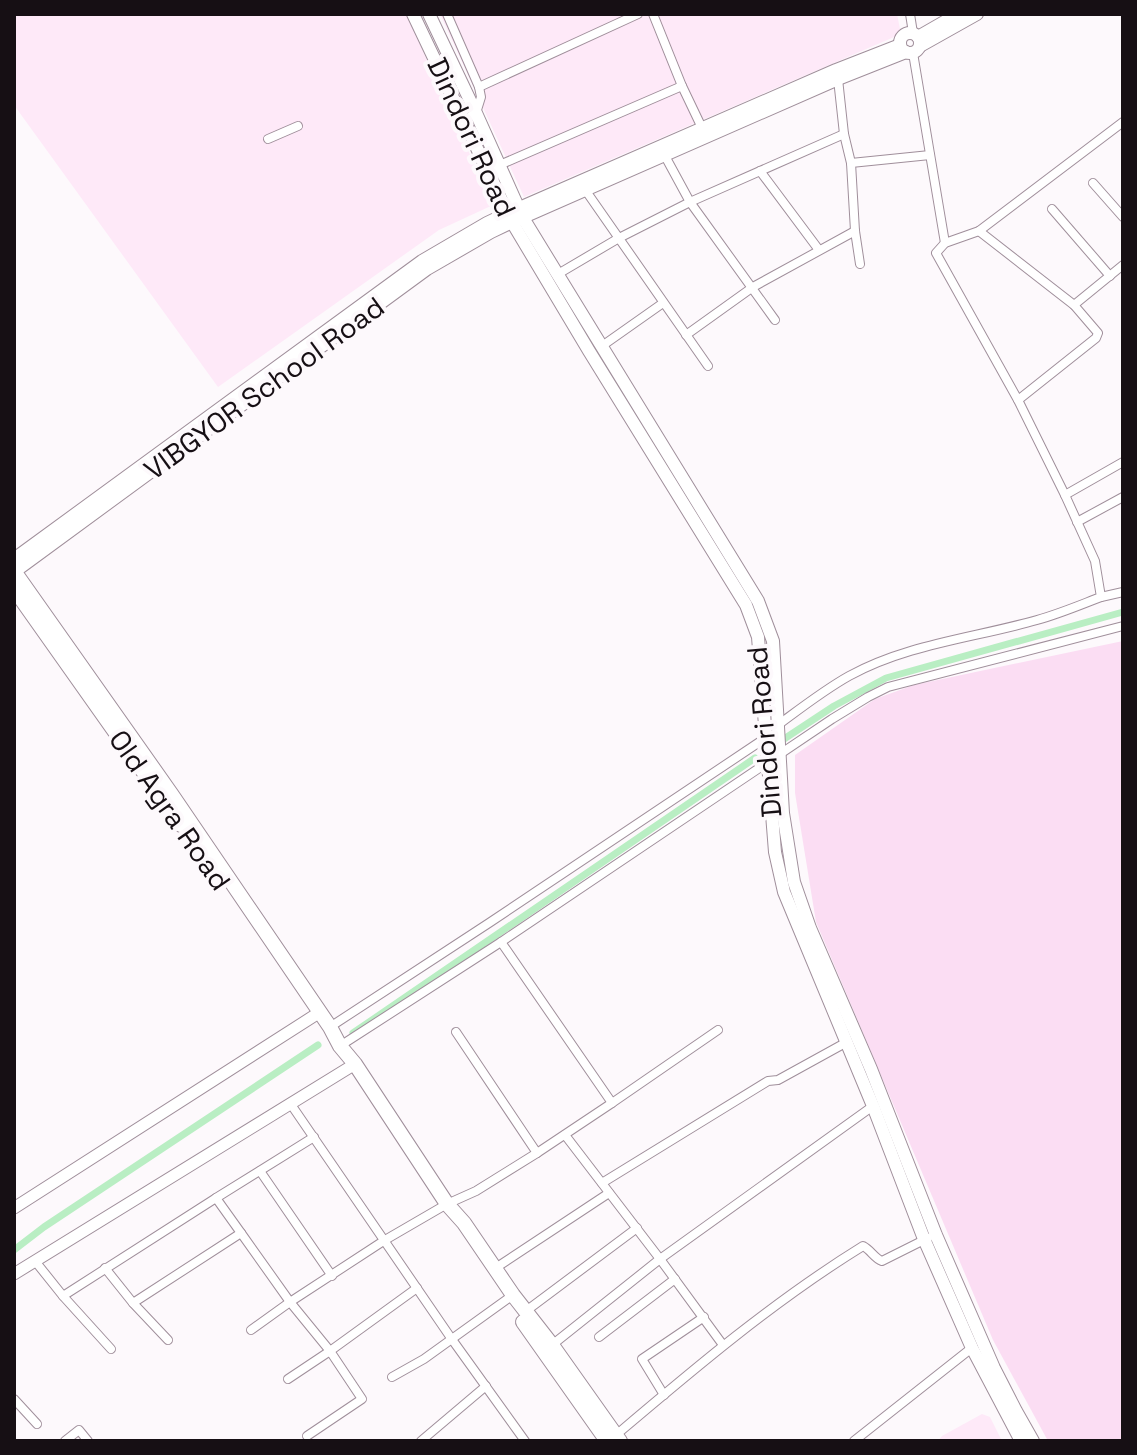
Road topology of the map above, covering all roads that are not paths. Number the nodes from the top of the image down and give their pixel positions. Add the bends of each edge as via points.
1 (413, 14) edge
2 (429, 14) edge
3 (447, 14) edge
4 (638, 14) edge
5 (653, 14) edge
6 (910, 14) edge
7 (958, 14) edge
8 (977, 14) edge
9 (912, 44) junction
10 (838, 79) junction
11 (682, 86) junction
12 (479, 87) junction
13 (476, 113) junction
14 (463, 121) junction
15 (1123, 122) edge
16 (298, 126) dead end
17 (705, 134) junction
18 (844, 134) junction
19 (268, 139) dead end
20 (930, 155) junction
21 (665, 156) junction
22 (851, 163) junction
23 (493, 168) junction
24 (760, 171) junction
25 (1093, 183) dead end
26 (586, 191) junction
27 (690, 202) junction
28 (1052, 209) dead end
29 (516, 216) junction
30 (1123, 217) edge
31 (855, 231) junction
32 (979, 231) junction
33 (619, 238) junction
34 (945, 243) junction
35 (819, 250) junction
36 (860, 264) dead end
37 (1116, 270) edge
38 (558, 274) junction
39 (1123, 279) edge
40 (753, 287) junction
41 (663, 303) junction
42 (1074, 305) junction
43 (775, 320) dead end
44 (686, 335) junction
45 (602, 346) junction
46 (708, 366) dead end
47 (1018, 400) junction
48 (1123, 462) edge
49 (1065, 495) junction
50 (1123, 497) edge
51 (1077, 522) junction
52 (14, 559) edge
53 (14, 572) edge
54 (14, 589) edge
55 (1123, 592) edge
56 (1101, 597) junction
57 (1123, 626) edge
58 (778, 730) junction
59 (764, 739) junction
60 (779, 754) junction
61 (766, 763) junction
62 (501, 942) junction
63 (316, 1014) junction
64 (330, 1027) junction
65 (718, 1030) dead end
66 (456, 1032) dead end
67 (847, 1042) junction
68 (340, 1046) junction
69 (351, 1066) junction
70 (290, 1103) junction
71 (612, 1103) junction
72 (873, 1106) junction
73 (565, 1135) junction
74 (314, 1137) junction
75 (537, 1153) junction
76 (260, 1171) junction
77 (602, 1183) junction
78 (609, 1193) junction
79 (216, 1198) junction
80 (444, 1206) junction
81 (14, 1208) edge
82 (637, 1228) junction
83 (241, 1233) junction
84 (930, 1237) junction
85 (385, 1240) junction
86 (660, 1259) junction
87 (35, 1261) junction
88 (105, 1268) junction
89 (494, 1269) junction
90 (14, 1274) edge
91 (332, 1276) junction
92 (675, 1279) junction
93 (417, 1288) junction
94 (63, 1296) junction
95 (509, 1297) junction
96 (290, 1302) junction
97 (133, 1303) junction
98 (526, 1311) junction
99 (704, 1317) junction
100 (251, 1330) dead end
101 (981, 1336) junction
102 (599, 1337) dead end
103 (451, 1338) junction
104 (168, 1340) dead end
105 (552, 1345) junction
106 (723, 1345) junction
107 (972, 1348) junction
108 (111, 1349) dead end
109 (330, 1351) junction
110 (392, 1377) dead end
111 (288, 1379) dead end
112 (486, 1386) junction
113 (664, 1395) junction
114 (14, 1399) edge
115 (37, 1424) dead end
116 (307, 1436) dead end
117 (614, 1439) edge
118 (65, 1441) edge
119 (88, 1441) edge
120 (421, 1441) edge
121 (525, 1441) edge
122 (854, 1441) edge
123 (1021, 1441) edge
124 (1033, 1441) edge

1 - 14 main road, Dindori Road
2 - 13 main road
3 - 12 street
4 - 12 street
5 - 11 street
6 - 9 street
7 - 9 main road
8 - 9 main road
9 - 10 main road
9 - 17 main road via 836,70
9 - 20 street
10 - 17 main road
10 - 18 street
11 - 17 street
11 - 23 street
12 - 13 street
13 - 14 street
13 - 23 main road
14 - 23 main road, Dindori Road
15 - 32 street
16 - 19 street
17 - 21 main road
17 - 29 main road
18 - 22 street
18 - 24 street
20 - 22 street
20 - 34 street
21 - 26 main road
21 - 27 street
22 - 31 street
23 - 29 main road, Dindori Road
24 - 27 street
24 - 35 street
25 - 30 street
26 - 29 main road
26 - 33 street
27 - 33 street
27 - 40 street
28 - 37 street
29 - 38 main road
29 - 52 main road, VIBGYOR School Road via 487,223 422,261
29 - 53 main road, VIBGYOR School Road via 427,269
29 - 59 main road, Dindori Road via 589,351 746,605 758,637
31 - 35 street
31 - 36 street
32 - 34 street
32 - 42 street
33 - 38 street
33 - 41 street
34 - 47 street via 937,256
35 - 40 street
37 - 39 street
37 - 42 street
38 - 45 main road
40 - 43 street
40 - 44 street
41 - 44 street
41 - 45 street
42 - 47 street via 1097,337
44 - 46 street
45 - 58 main road via 758,601 773,641
47 - 49 street
48 - 49 street
49 - 51 street
50 - 51 street
51 - 56 street via 1095,561
53 - 63 highway via 172,795
54 - 63 highway, Old Agra Road
55 - 56 street
56 - 58 street via 876,664 839,682
57 - 60 street via 888,687
58 - 59 street
58 - 60 main road
59 - 61 main road, Dindori Road
59 - 64 street
60 - 61 street
60 - 84 main road via 794,882 871,1069
61 - 62 street
61 - 67 main road, Dindori Road via 784,892
62 - 68 street
62 - 71 street
63 - 64 highway
63 - 81 street
64 - 68 highway
65 - 71 street
66 - 75 street
67 - 72 main road, Dindori Road
67 - 77 street via 768,1081
68 - 69 highway
69 - 70 street
69 - 80 highway
70 - 74 street
70 - 87 street
71 - 73 street
72 - 84 main road, Dindori Road
72 - 86 street
73 - 75 street
73 - 77 street
74 - 76 street
74 - 85 street
75 - 80 street
76 - 79 street
76 - 91 street
77 - 78 street
78 - 82 street
78 - 89 street
79 - 83 street
79 - 88 street
80 - 85 street
80 - 89 highway via 464,1223
80 - 95 highway
82 - 86 street
82 - 98 street
83 - 96 street
83 - 97 street
84 - 101 main road
84 - 106 street via 882,1261 863,1246
84 - 107 main road, Dindori Road
85 - 91 street
85 - 93 street
86 - 92 street
86 - 105 street
87 - 90 street
87 - 94 street
88 - 94 street
88 - 97 street
89 - 95 highway
91 - 96 street
92 - 99 street
92 - 102 street
93 - 103 street
93 - 109 street
94 - 108 street
95 - 98 highway
95 - 103 street
95 - 117 highway
96 - 100 street
96 - 109 street
97 - 104 street
98 - 105 highway
99 - 106 street
99 - 113 street via 642,1359
101 - 107 street
101 - 124 main road
103 - 110 street
103 - 112 street
105 - 117 highway
106 - 113 street
107 - 122 street
107 - 123 main road, Dindori Road
109 - 111 street
109 - 116 street via 362,1399
112 - 120 street
112 - 121 street
113 - 117 street
114 - 115 street
118 - 119 street via 79,1430

